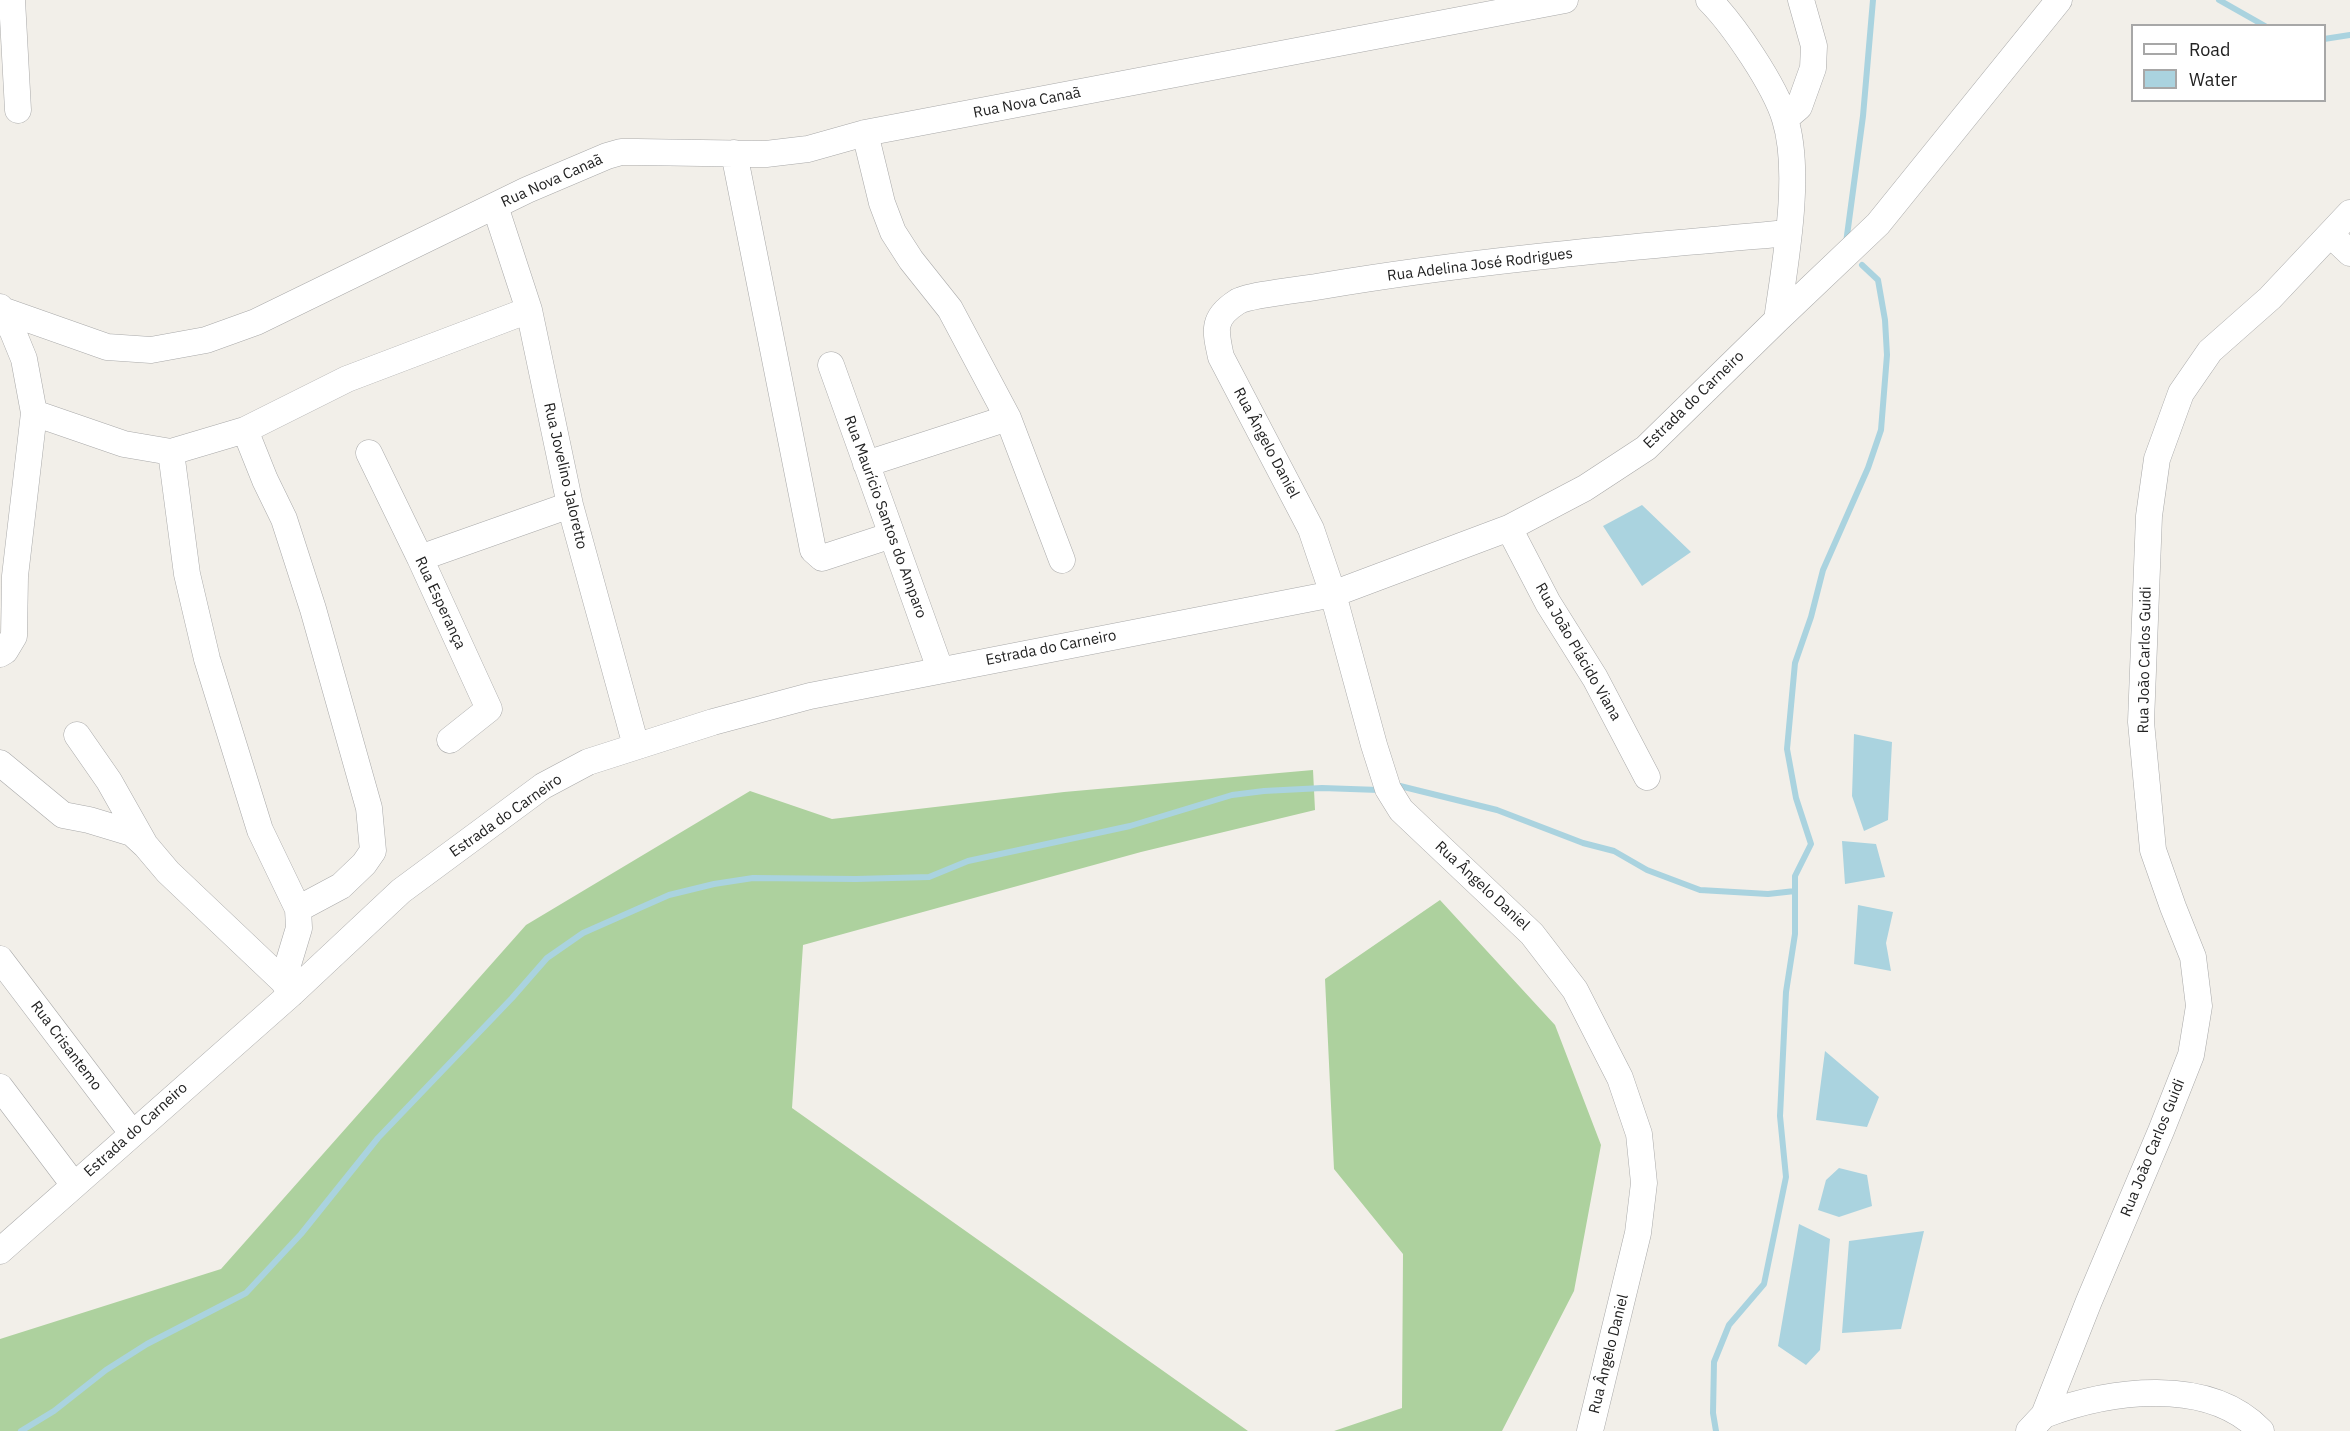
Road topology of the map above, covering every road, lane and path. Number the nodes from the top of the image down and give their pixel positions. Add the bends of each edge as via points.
1 (12, 0) edge
2 (1565, 0) edge
3 (1709, 0) edge
4 (1801, 0) edge
5 (2059, 0) edge
6 (18, 110) dead end
7 (1785, 119) junction
8 (865, 133) junction
9 (734, 153) junction
10 (495, 206) junction
11 (2350, 213) edge
12 (1789, 233) junction
13 (2331, 235) junction
14 (2350, 253) edge
15 (1, 309) edge
16 (529, 310) junction
17 (1777, 320) junction
18 (1221, 357) joint
19 (831, 365) dead end
20 (34, 413) junction
21 (1008, 418) junction
22 (245, 430) junction
23 (171, 452) junction
24 (369, 453) dead end
25 (866, 464) junction
26 (570, 505) junction
27 (1509, 528) junction
28 (892, 535) junction
29 (420, 558) junction
30 (1062, 560) dead end
31 (1333, 594) junction
32 (0, 654) edge
33 (940, 669) junction
34 (77, 735) dead end
35 (450, 740) dead end
36 (636, 746) junction
37 (0, 763) edge
38 (1647, 777) dead end
39 (146, 846) junction
40 (298, 909) junction
41 (0, 959) edge
42 (287, 987) junction
43 (0, 1087) edge
44 (132, 1133) junction
45 (74, 1185) junction
46 (0, 1251) edge
47 (2037, 1423) edge
48 (1590, 1431) edge
49 (2261, 1431) edge

1 - 6 street
2 - 8 street, Rua Nova Canaã
3 - 7 street via 1747,48
4 - 7 street via 1814,46 1813,68 1798,107
5 - 17 street, Estrada do Carneiro via 1878,224
7 - 12 street via 1790,150
8 - 9 street, Rua Nova Canaã via 808,149
8 - 21 street via 882,203 894,231 911,260 950,309
9 - 10 street, Rua Nova Canaã via 621,152 590,162
9 - 28 street via 813,550 822,558
10 - 15 street, Rua Nova Canaã via 256,322 206,340 151,350 107,347
10 - 16 street, Rua Jovelino Jaloretto
11 - 13 street, Rua João Carlos Guidi
12 - 17 street
12 - 18 street, Rua Adelina José Rodrigues via 1565,254 1352,281 1240,300 1218,321 1216,336
13 - 14 street
13 - 47 street, Rua João Carlos Guidi via 2270,298 2210,351 2181,393 2157,459 2149,516 2141,722 2153,850 2193,957 2199,1006 2191,1055
15 - 20 street via 24,359
16 - 22 street via 347,379
16 - 26 street, Rua Jovelino Jaloretto
17 - 27 street, Estrada do Carneiro via 1646,448 1585,488
18 - 31 street, Rua Ângelo Daniel via 1311,530
19 - 25 street, Rua Maurício Santos do Amparo
20 - 23 street via 124,444
20 - 32 street via 15,576 14,636
21 - 25 street
21 - 30 street
22 - 23 street
22 - 40 street via 284,519 369,808 373,851 364,864 341,886
23 - 40 street via 187,574 207,659 260,830
24 - 29 street, Rua Esperança
25 - 28 street, Rua Maurício Santos do Amparo
26 - 29 street
26 - 36 street, Rua Jovelino Jaloretto
27 - 31 street, Estrada do Carneiro
27 - 38 street, Rua João Plácido Viana
28 - 33 street, Rua Maurício Santos do Amparo
29 - 35 street, Rua Esperança via 489,709
31 - 33 street, Estrada do Carneiro
31 - 48 street, Rua Ângelo Daniel via 1388,789 1401,810 1532,934 1575,990 1620,1078 1639,1134 1644,1183 1638,1233
33 - 36 street, Estrada do Carneiro via 810,696
34 - 39 street via 110,781
36 - 42 street, Estrada do Carneiro via 588,762 543,786 401,891
37 - 39 street via 63,815 132,833
39 - 42 street
40 - 42 street via 299,928
41 - 44 street, Rua Crisantemo
42 - 44 street, Estrada do Carneiro
43 - 45 street
44 - 45 street, Estrada do Carneiro
45 - 46 street, Estrada do Carneiro
47 - 49 street via 2072,1404 2108,1396 2155,1393 2204,1398 2248,1418

